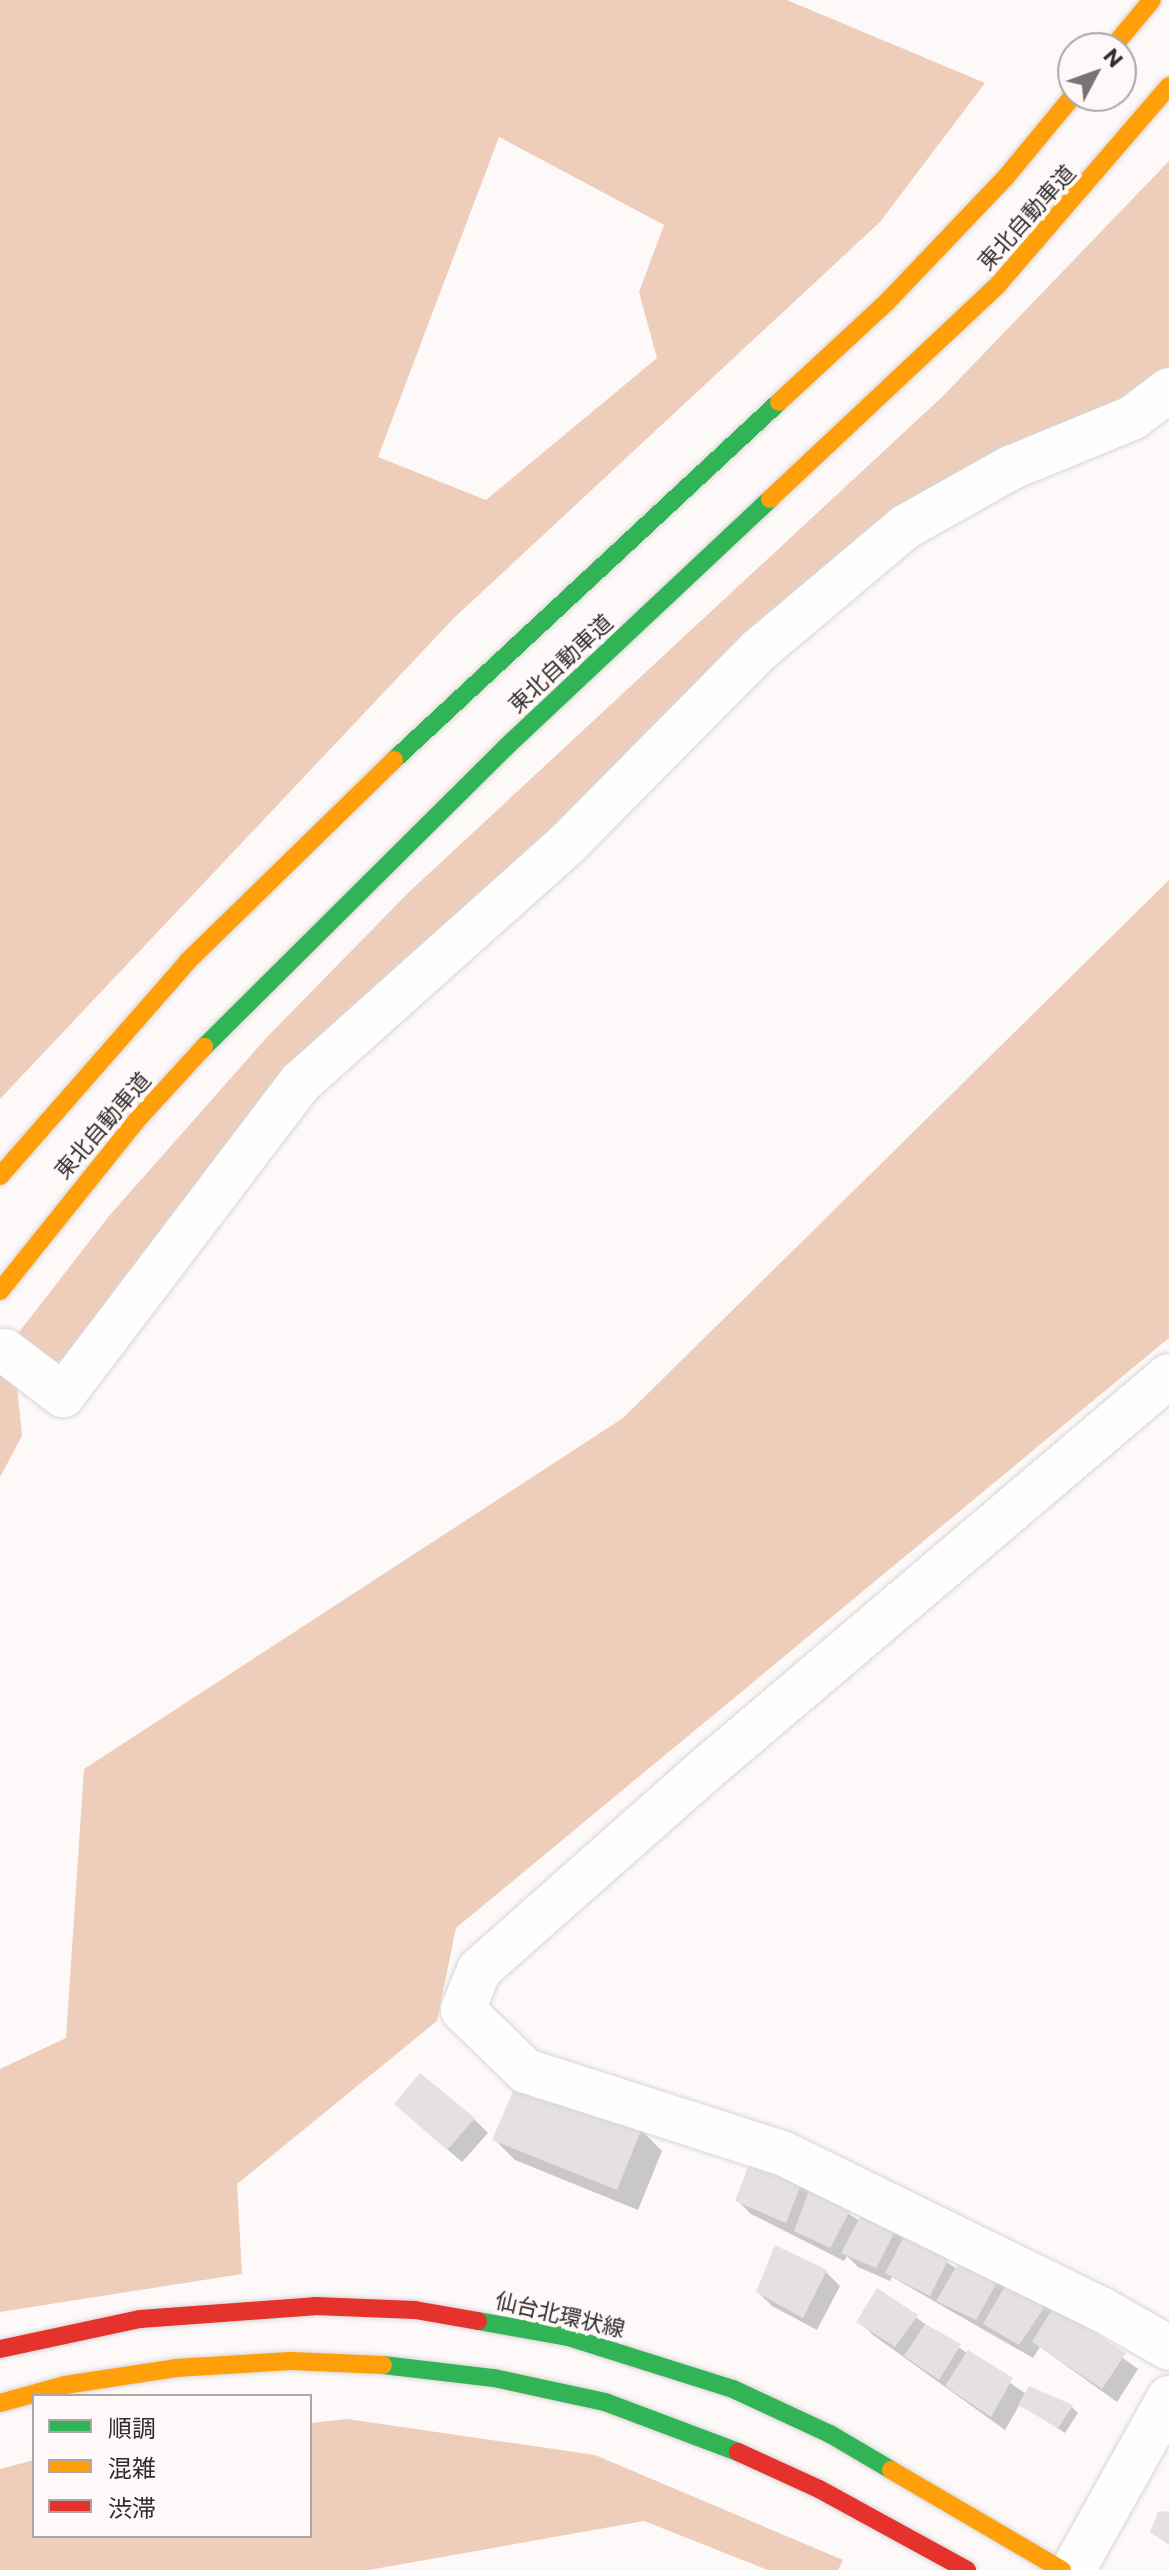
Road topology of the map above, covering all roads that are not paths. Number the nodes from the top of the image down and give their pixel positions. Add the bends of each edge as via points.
1 (1152, 0) edge
2 (1125, 32) edge
3 (1169, 86) edge
4 (1060, 112) edge
5 (1169, 390) edge
6 (0, 1176) edge
7 (0, 1291) edge
8 (5, 1351) dead end
9 (1169, 1376) edge
10 (1169, 2348) edge
11 (0, 2349) edge
12 (32, 2394) edge
13 (32, 2394) edge
14 (1169, 2398) edge
15 (0, 2403) edge
16 (967, 2570) edge
17 (1062, 2570) edge
18 (1073, 2570) edge

1 - 2 main road
3 - 7 main road, 東北自動車道 via 997,286 505,748 239,1008 45,1229
4 - 6 main road, 東北自動車道 via 886,303 459,697 188,961
5 - 8 street via 1132,418 1010,468 905,527 759,650 568,843 301,1082 63,1395
9 - 10 street via 705,1770 479,1970 463,2010 526,2071 784,2154 1101,2309
11 - 17 main road, 仙台北環状線 via 140,2319 315,2306 415,2310 568,2337 733,2389 830,2434
12 - 16 main road via 176,2368 291,2361 390,2365 494,2378 605,2402 710,2439 819,2489
13 - 15 main road
14 - 18 street

